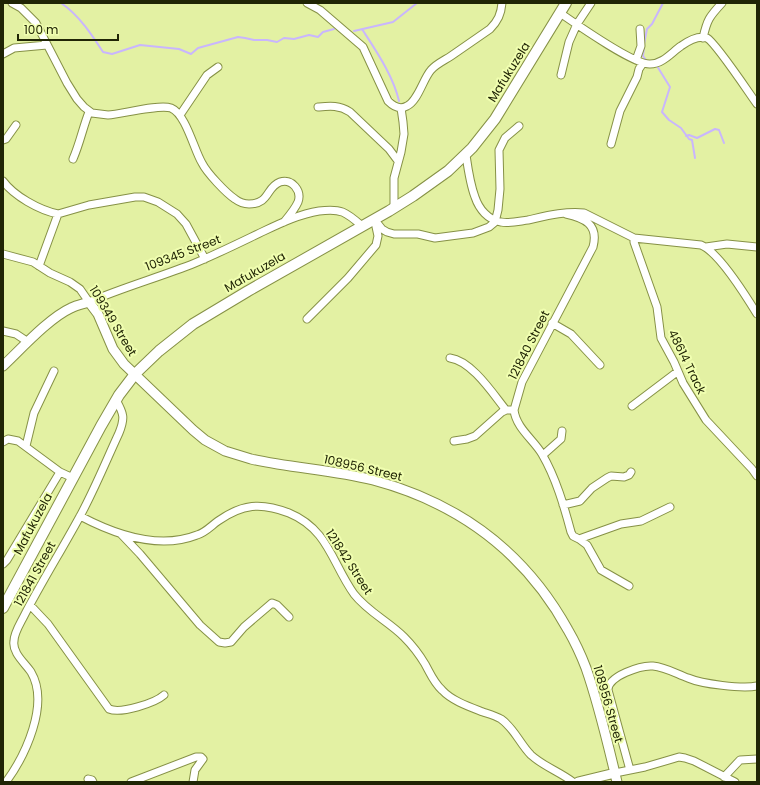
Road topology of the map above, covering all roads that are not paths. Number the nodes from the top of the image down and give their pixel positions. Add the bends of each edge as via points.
1 (12, 3) edge
2 (308, 3) edge
3 (502, 3) edge
4 (566, 3) edge
5 (591, 3) edge
6 (722, 3) edge
7 (560, 13) junction
8 (577, 24) junction
9 (640, 29) dead end
10 (703, 38) junction
11 (47, 45) junction
12 (3, 54) edge
13 (636, 60) junction
14 (643, 64) junction
15 (218, 67) dead end
16 (561, 75) dead end
17 (757, 104) edge
18 (318, 107) dead end
19 (401, 108) junction
20 (89, 112) junction
21 (180, 115) junction
22 (16, 125) dead end
23 (519, 126) dead end
24 (3, 140) edge
25 (611, 144) dead end
26 (466, 155) junction
27 (74, 159) dead end
28 (398, 161) junction
29 (3, 181) edge
30 (394, 208) junction
31 (58, 214) junction
32 (566, 214) junction
33 (374, 220) junction
34 (495, 220) junction
35 (284, 222) junction
36 (362, 226) junction
37 (634, 238) junction
38 (706, 247) junction
39 (757, 247) edge
40 (3, 254) edge
41 (205, 258) junction
42 (39, 266) junction
43 (89, 302) junction
44 (757, 314) edge
45 (307, 319) dead end
46 (552, 323) junction
47 (3, 331) edge
48 (28, 342) junction
49 (450, 358) dead end
50 (600, 365) dead end
51 (3, 366) edge
52 (54, 371) dead end
53 (677, 372) junction
54 (135, 374) junction
55 (116, 400) junction
56 (632, 406) dead end
57 (510, 410) junction
58 (562, 431) dead end
59 (454, 441) dead end
60 (3, 442) edge
61 (26, 446) junction
62 (543, 455) junction
63 (60, 472) junction
64 (631, 472) dead end
65 (757, 476) edge
66 (73, 478) junction
67 (563, 505) junction
68 (670, 507) dead end
69 (80, 516) junction
70 (120, 534) junction
71 (579, 539) junction
72 (3, 564) edge
73 (629, 586) dead end
74 (30, 605) junction
75 (3, 608) edge
76 (289, 617) dead end
77 (757, 686) edge
78 (164, 694) dead end
79 (757, 759) edge
80 (630, 770) junction
81 (615, 773) junction
82 (724, 777) junction
83 (6, 782) edge
84 (131, 782) edge
85 (193, 782) edge
86 (573, 782) edge
87 (578, 782) edge
88 (617, 782) edge
89 (735, 782) edge

1 - 11 street via 36,23
2 - 19 street via 320,10 363,47 388,101
3 - 19 street via 497,22 432,69 411,104
4 - 7 main road, Mafukuzela
5 - 8 street
6 - 10 street via 711,14
7 - 8 street
7 - 26 main road, Mafukuzela via 495,119
8 - 13 street
8 - 16 street
9 - 13 street via 641,46
10 - 14 street via 694,38 660,61
10 - 17 street via 711,42
11 - 12 street via 14,48
11 - 20 street via 66,83
13 - 14 street
14 - 25 street via 620,111
15 - 21 street via 207,75
18 - 28 street via 345,108
19 - 28 street via 404,134
20 - 21 street via 108,115 163,107 171,108
20 - 27 street
21 - 35 street via 202,164 236,200 244,204 256,203 264,199 280,182 291,182 294,185 298,191 298,202
22 - 24 street
23 - 34 street via 505,138 499,150 500,189
26 - 30 main road, Mafukuzela via 448,172
26 - 34 street via 476,199 482,211
28 - 30 street via 394,178
29 - 31 street via 13,193 39,208
30 - 33 main road, Mafukuzela
31 - 41 street via 89,205 144,197 177,214 186,224
31 - 42 street
32 - 34 street via 504,223
32 - 37 street via 577,212 589,215
32 - 46 street, 121840 Street via 582,218 588,223 592,227 595,241
33 - 34 street via 387,232 435,238 482,230
33 - 36 main road, Mafukuzela
33 - 45 street via 378,236 376,245 348,278
35 - 36 street, 109345 Street via 318,211 332,210 342,211
35 - 41 street, 109345 Street
36 - 54 main road, Mafukuzela via 193,324 159,350
37 - 38 street
37 - 53 street, 48614 Track via 657,307 661,338
38 - 39 street via 727,244
38 - 44 street via 739,285
40 - 42 street, 109349 Street via 26,259
41 - 43 street, 109345 Street
42 - 43 street, 109349 Street via 75,285
43 - 48 street via 71,308
43 - 54 street, 109349 Street via 98,314 113,349
46 - 50 street via 571,334
46 - 57 street, 121840 Street
47 - 48 street via 16,334
48 - 51 street
49 - 57 street via 467,366
52 - 61 street via 34,413
53 - 56 street
53 - 65 street, 48614 Track via 706,420
54 - 55 main road, Mafukuzela
54 - 81 street, 108956 Street via 193,430 225,451 265,462 372,480 429,500 474,524 530,574 556,609 586,668
55 - 66 main road, Mafukuzela
55 - 69 street, 121841 Street via 124,415 123,424
57 - 59 street via 502,412 476,436
57 - 62 street
58 - 62 street via 561,438
60 - 61 street via 13,440
61 - 63 street
62 - 67 street
63 - 66 street
63 - 72 street
64 - 67 street via 624,477 611,476 592,488 580,501
66 - 75 main road, Mafukuzela
67 - 71 street via 571,532
68 - 71 street via 641,521 621,524
69 - 70 street, 121842 Street
69 - 74 street, 121841 Street
70 - 76 street via 200,625 219,642 231,642 272,602
70 - 86 street, 121842 Street via 166,541 191,537 202,534 233,512 252,506 266,506 295,516 310,525 322,539 360,601 401,634 416,650 442,691 466,705 500,719 537,760
71 - 73 street via 587,545 601,570
74 - 78 street via 48,624 109,709 131,708 153,702
74 - 83 street, 121841 Street via 13,643 14,650 31,673 38,708 26,746
77 - 80 street via 741,688 702,682 654,666 644,667 614,679 608,686 609,696
79 - 82 street via 740,760
80 - 81 street
80 - 82 street via 679,757 694,761
81 - 87 street
81 - 88 street, 108956 Street
82 - 89 street
84 - 85 street via 201,757 203,759 195,770

